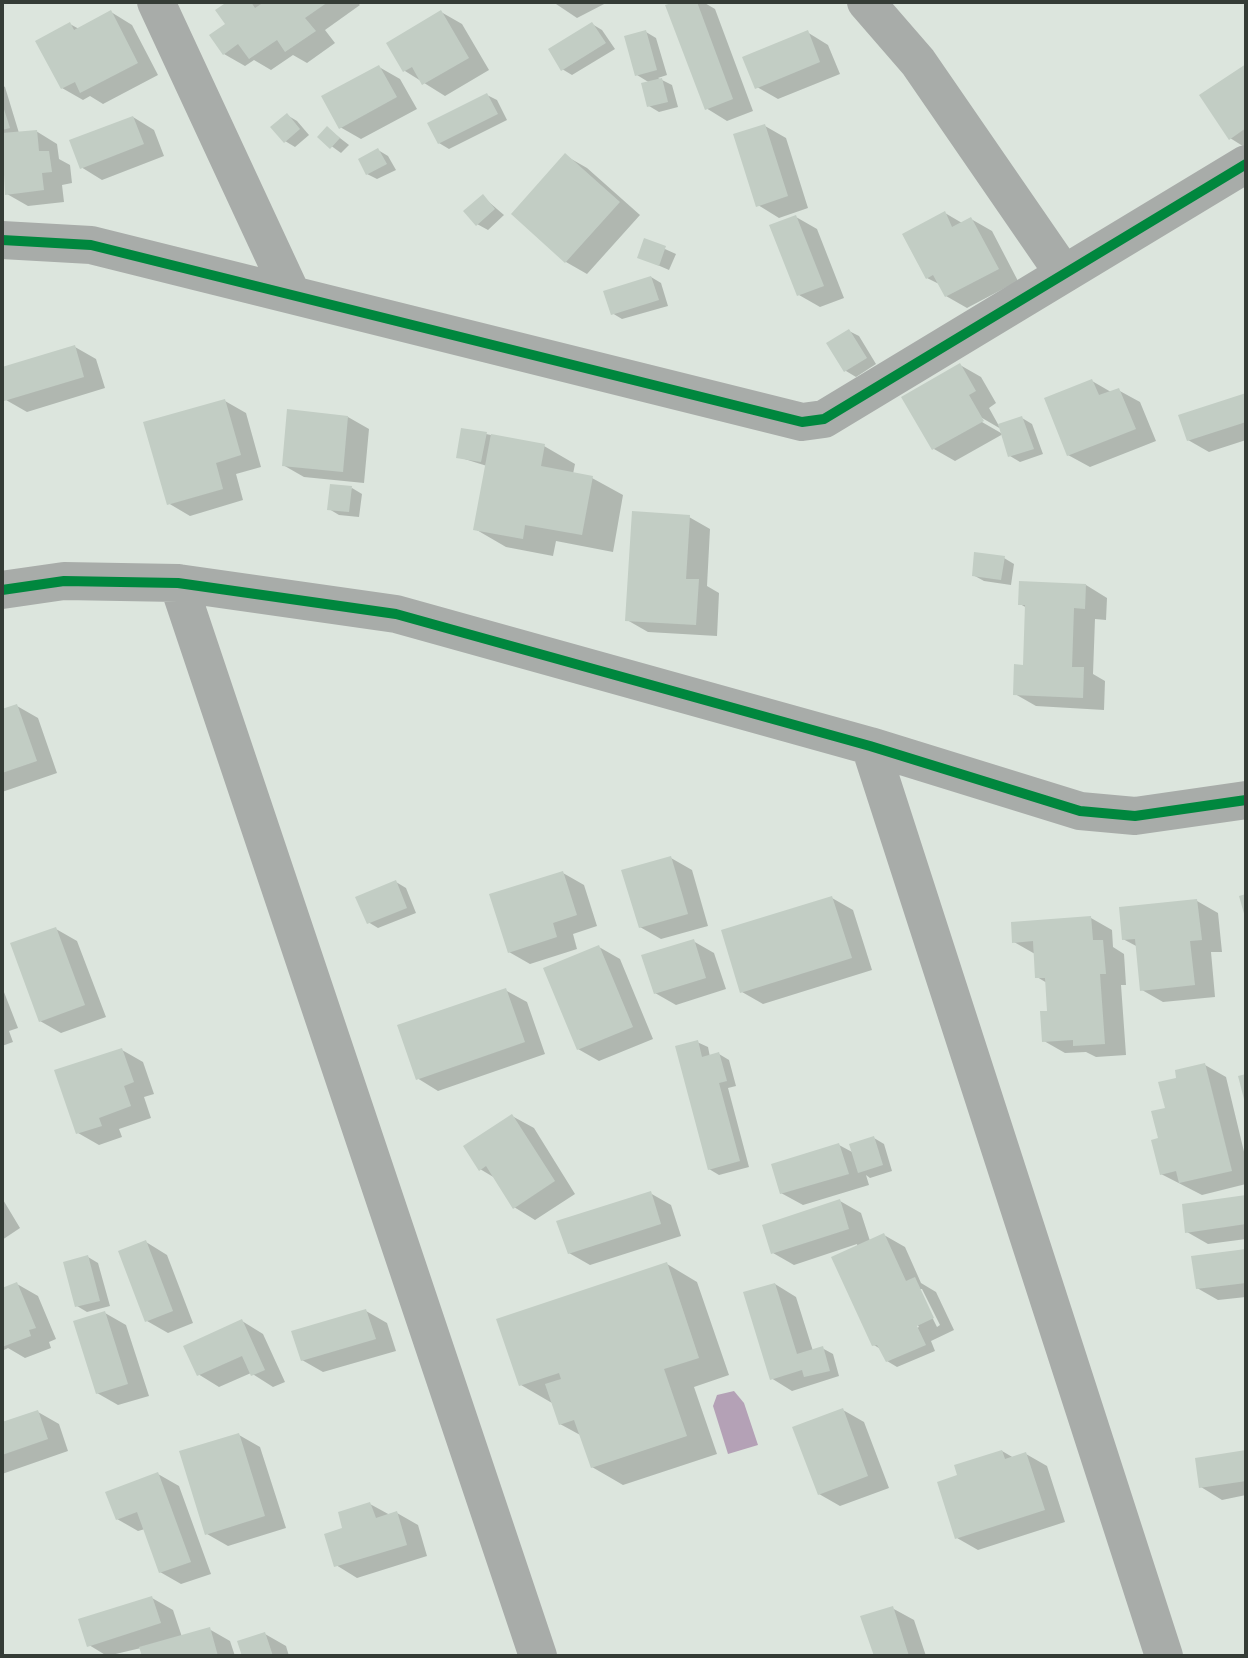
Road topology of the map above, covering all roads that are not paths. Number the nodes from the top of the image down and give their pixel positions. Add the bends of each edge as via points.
1 (156, 2) edge
2 (866, 2) edge
3 (1246, 164) edge
4 (2, 240) edge
5 (1064, 274) junction
6 (292, 295) junction
7 (178, 583) junction
8 (2, 590) edge
9 (870, 746) junction
10 (1246, 800) edge
11 (538, 1656) edge
12 (1164, 1656) edge

1 - 6 street
2 - 5 street via 918,62
3 - 5 street
4 - 6 street via 91,246
5 - 6 street via 824,419 803,422
7 - 8 street via 64,580
7 - 9 street via 396,614
7 - 11 street
9 - 10 street via 1080,811 1135,816
9 - 12 street

